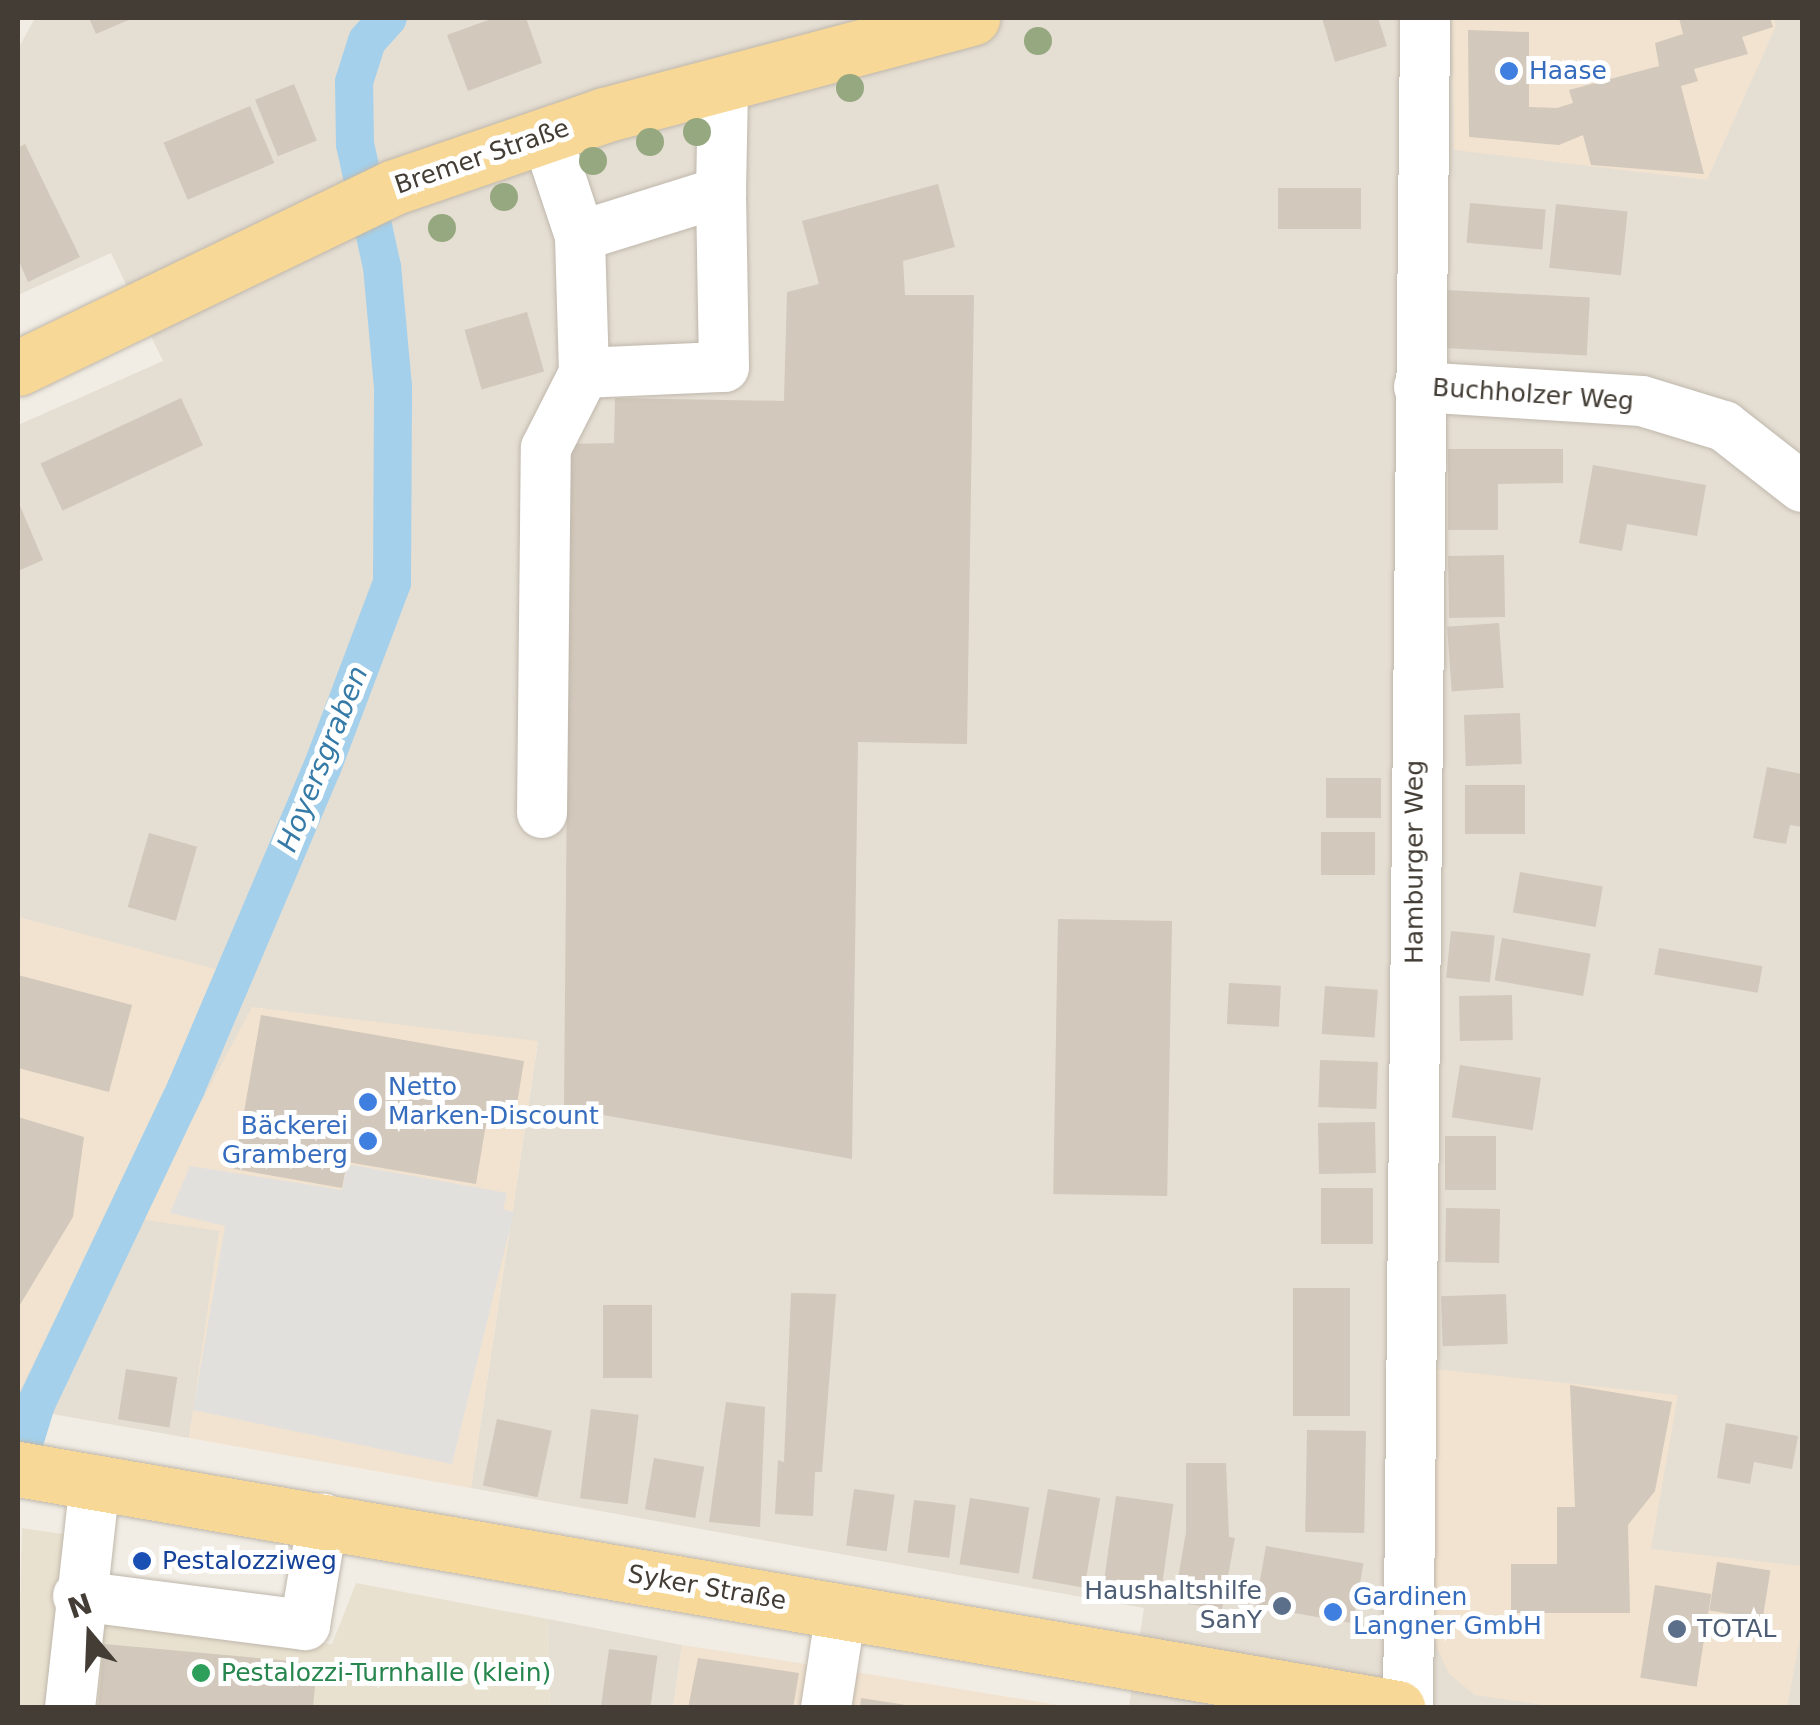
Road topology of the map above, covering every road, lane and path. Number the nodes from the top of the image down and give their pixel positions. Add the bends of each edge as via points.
1 (972, 18) edge
2 (1425, 18) edge
3 (723, 84) junction
4 (546, 134) junction
5 (722, 192) junction
6 (580, 236) junction
7 (18, 368) edge
8 (584, 372) junction
9 (1419, 387) junction
10 (1802, 487) edge
11 (542, 813) dead end
12 (57, 1476) edge
13 (323, 1519) junction
14 (78, 1596) junction
15 (842, 1611) junction
16 (70, 1708) edge
17 (826, 1708) edge
18 (1396, 1708) edge
19 (1408, 1708) edge

1 - 3 main road, Bremer Straße
2 - 9 street, Hamburger Weg
3 - 4 main road, Bremer Straße
3 - 5 street
4 - 6 street
4 - 7 main road, Bremer Straße via 374,195
5 - 6 street
5 - 8 street via 680,384
6 - 8 street
8 - 11 street via 546,448 556,706
9 - 10 street, Buchholzer Weg via 1642,401 1724,426
9 - 19 street, Hamburger Weg
12 - 13 main road, Syker Straße
12 - 14 street
13 - 14 street via 306,1625
13 - 15 main road, Syker Straße
14 - 16 street
15 - 17 street
15 - 18 main road, Syker Straße

